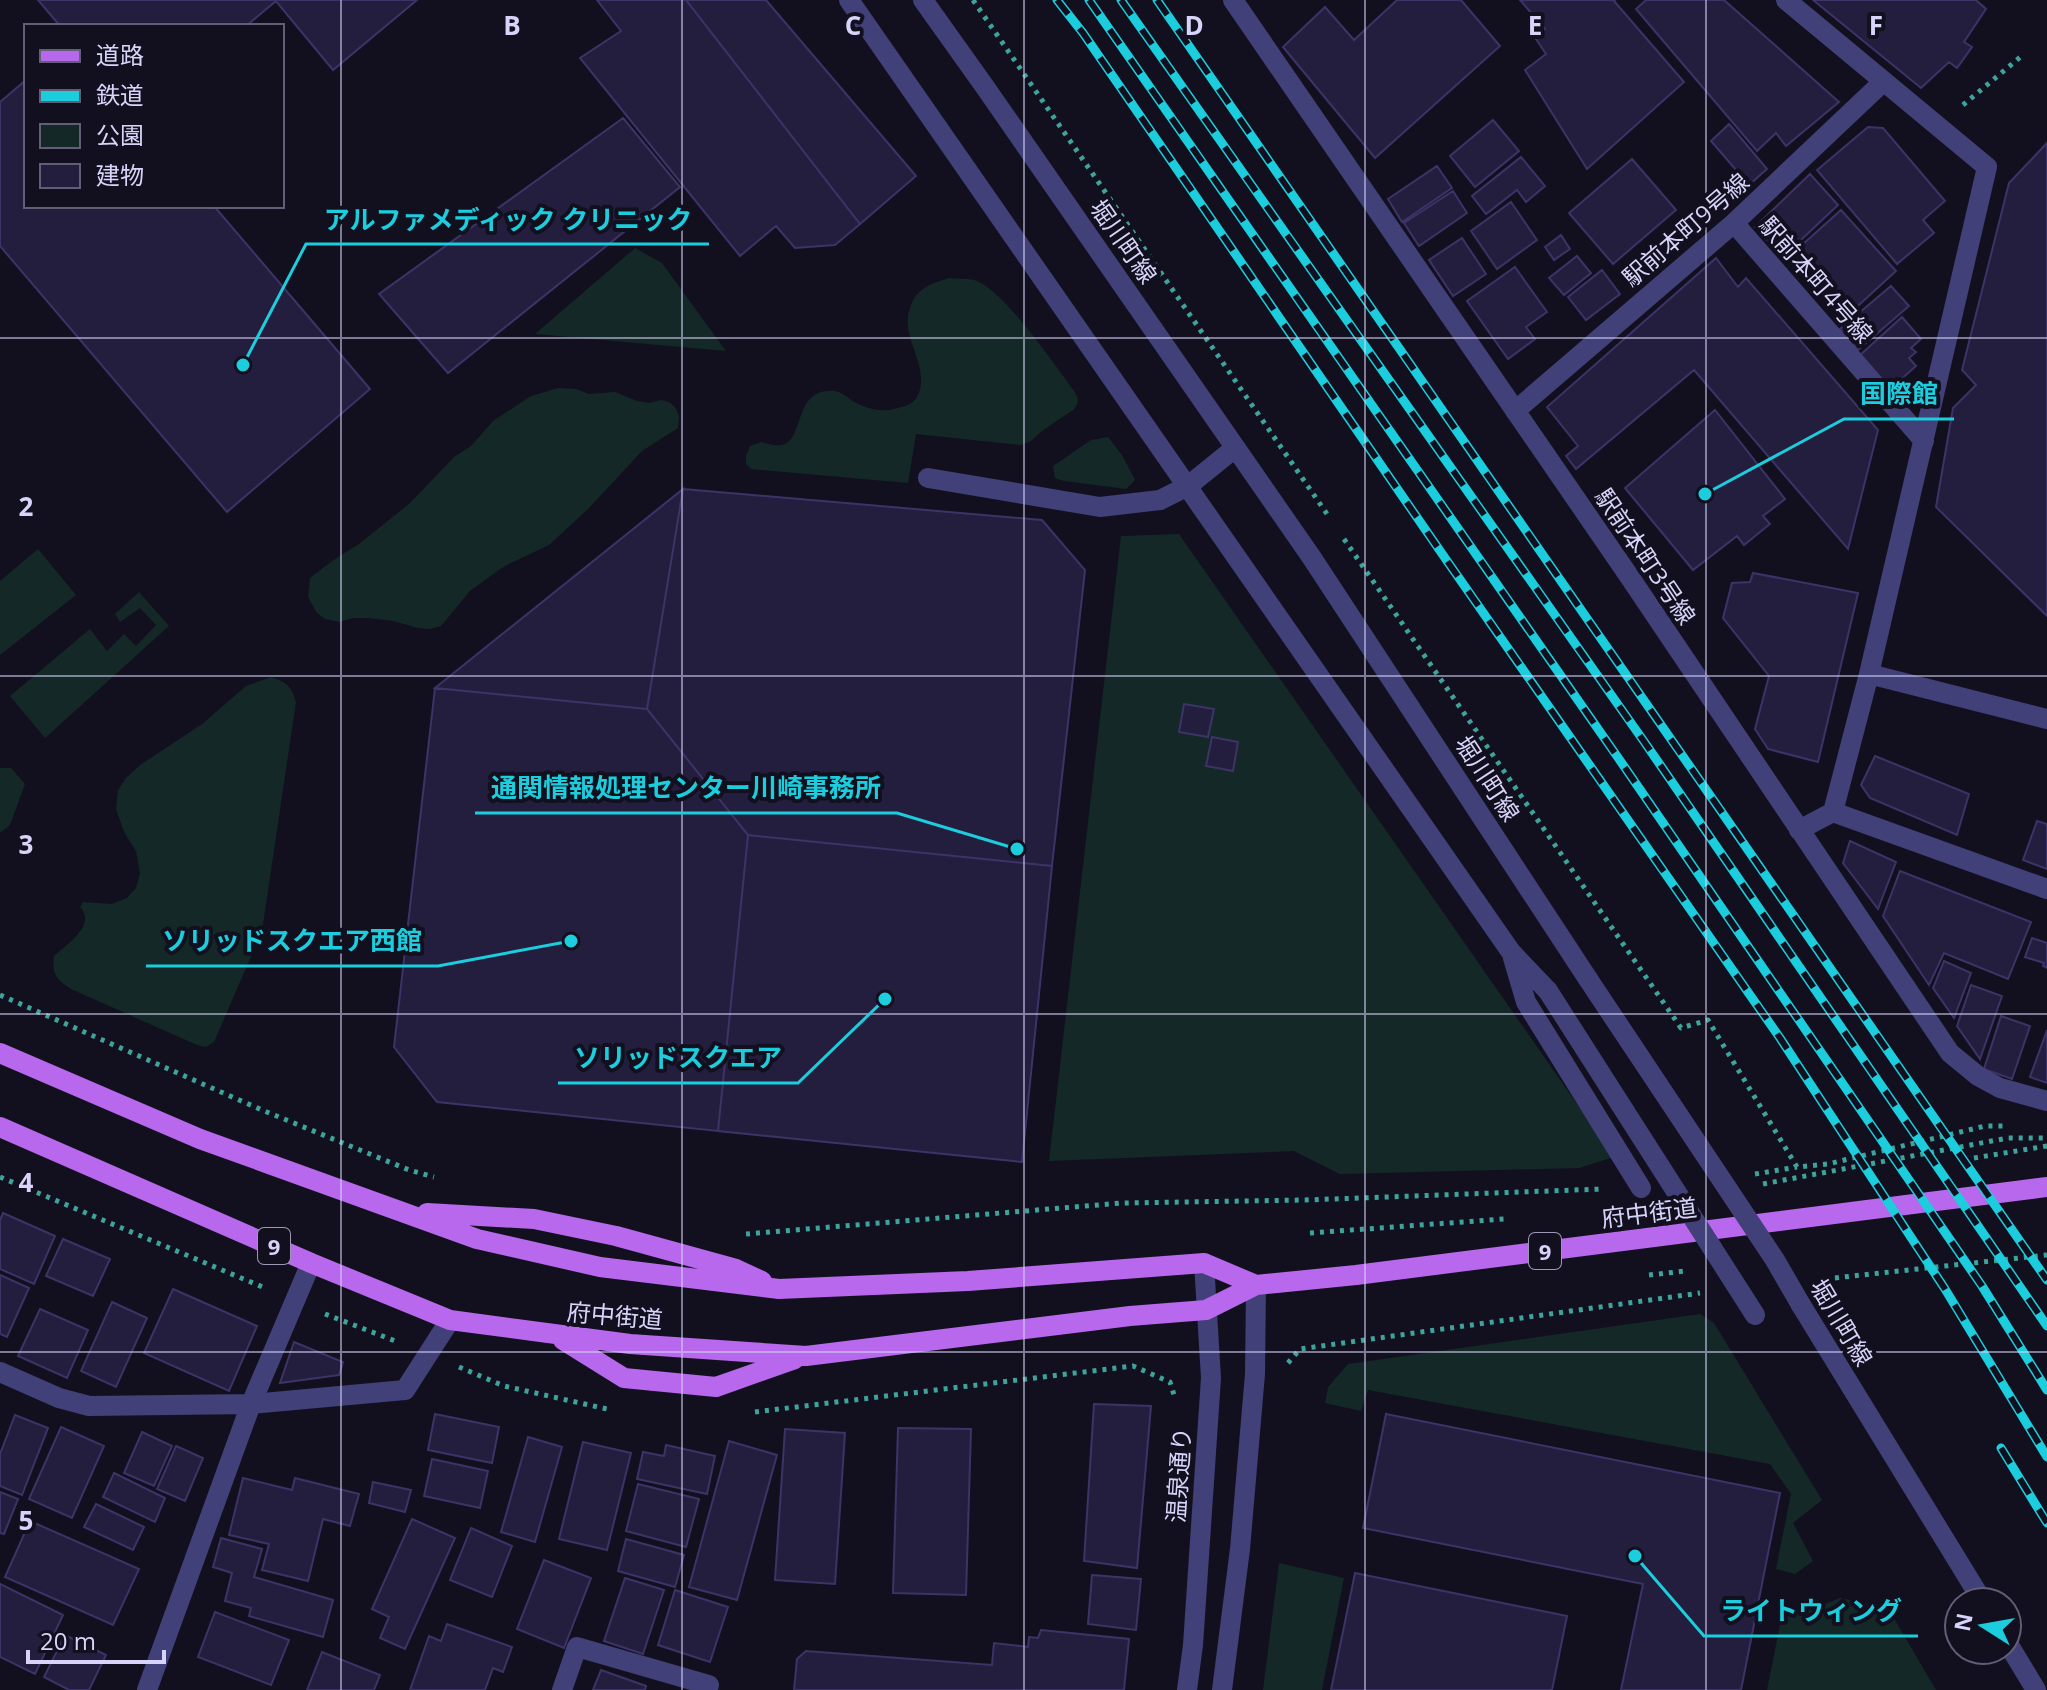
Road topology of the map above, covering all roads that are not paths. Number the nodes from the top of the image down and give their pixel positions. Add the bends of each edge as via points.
1 (849, 0) edge
2 (923, 0) edge
3 (1233, 0) edge
4 (1786, 0) edge
5 (1884, 81) junction
6 (1734, 223) junction
7 (1515, 411) junction
8 (1924, 441) junction
9 (1235, 448) junction
10 (928, 478) dead end
11 (1188, 486) junction
12 (1869, 674) junction
13 (2047, 719) edge
14 (1833, 812) junction
15 (1799, 830) junction
16 (2047, 889) edge
17 (1511, 952) junction
18 (0, 1053) edge
19 (2047, 1101) edge
20 (0, 1127) edge
21 (2047, 1187) edge
22 (1641, 1188) road end
23 (403, 1211) junction
24 (311, 1263) junction
25 (1204, 1263) junction
26 (1256, 1285) junction
27 (779, 1289) junction
28 (1206, 1310) junction
29 (1755, 1315) dead end
30 (450, 1320) junction
31 (556, 1335) junction
32 (806, 1356) junction
33 (0, 1372) edge
34 (251, 1404) junction
35 (1973, 1586) edge
36 (2022, 1666) edge
37 (709, 1685) dead end
38 (147, 1690) edge
39 (562, 1690) edge
40 (1187, 1690) edge
41 (1222, 1690) edge
42 (2036, 1690) edge

1 - 11 street
2 - 9 street, 堀川町線
3 - 7 street, 駅前本町3号線
4 - 5 street
5 - 6 street, 駅前本町9号線
5 - 8 street via 1987,167
6 - 7 street, 駅前本町9号線
6 - 8 street, 駅前本町4号線
7 - 15 street, 駅前本町3号線
8 - 12 street
9 - 11 street
9 - 35 street, 堀川町線, bridge via 1775,1260
10 - 11 street via 1100,507 1160,500
11 - 17 street
12 - 13 street
12 - 14 street
14 - 15 street
14 - 16 street
15 - 19 street, 駅前本町3号線 via 1950,1053 2000,1088
17 - 22 street via 1526,1002
17 - 29 street, bridge via 1548,991
18 - 23 main road, 府中街道 / 9 via 200,1139
20 - 24 main road, 府中街道 / 9
21 - 26 main road, 府中街道 / 9
23 - 27 main road, 府中街道 / 9 via 477,1239 600,1267
23 - 27 main road, 9 via 534,1219 616,1236 736,1269
24 - 30 main road, 府中街道 / 9
24 - 34 street
25 - 26 main road, 府中街道 / 9
25 - 27 main road, 府中街道 / 9
25 - 28 street, 温泉通り
26 - 28 main road, 府中街道 / 9
26 - 41 street via 1255,1374
28 - 32 main road, 府中街道 / 9
28 - 40 street, 温泉通り via 1211,1378
30 - 31 main road, 府中街道 / 9
30 - 34 street via 405,1390
31 - 32 main road, 府中街道 / 9
31 - 32 main road, 9 via 624,1378 716,1387
33 - 34 street via 89,1406
34 - 38 street
36 - 42 street
37 - 39 street via 577,1647

